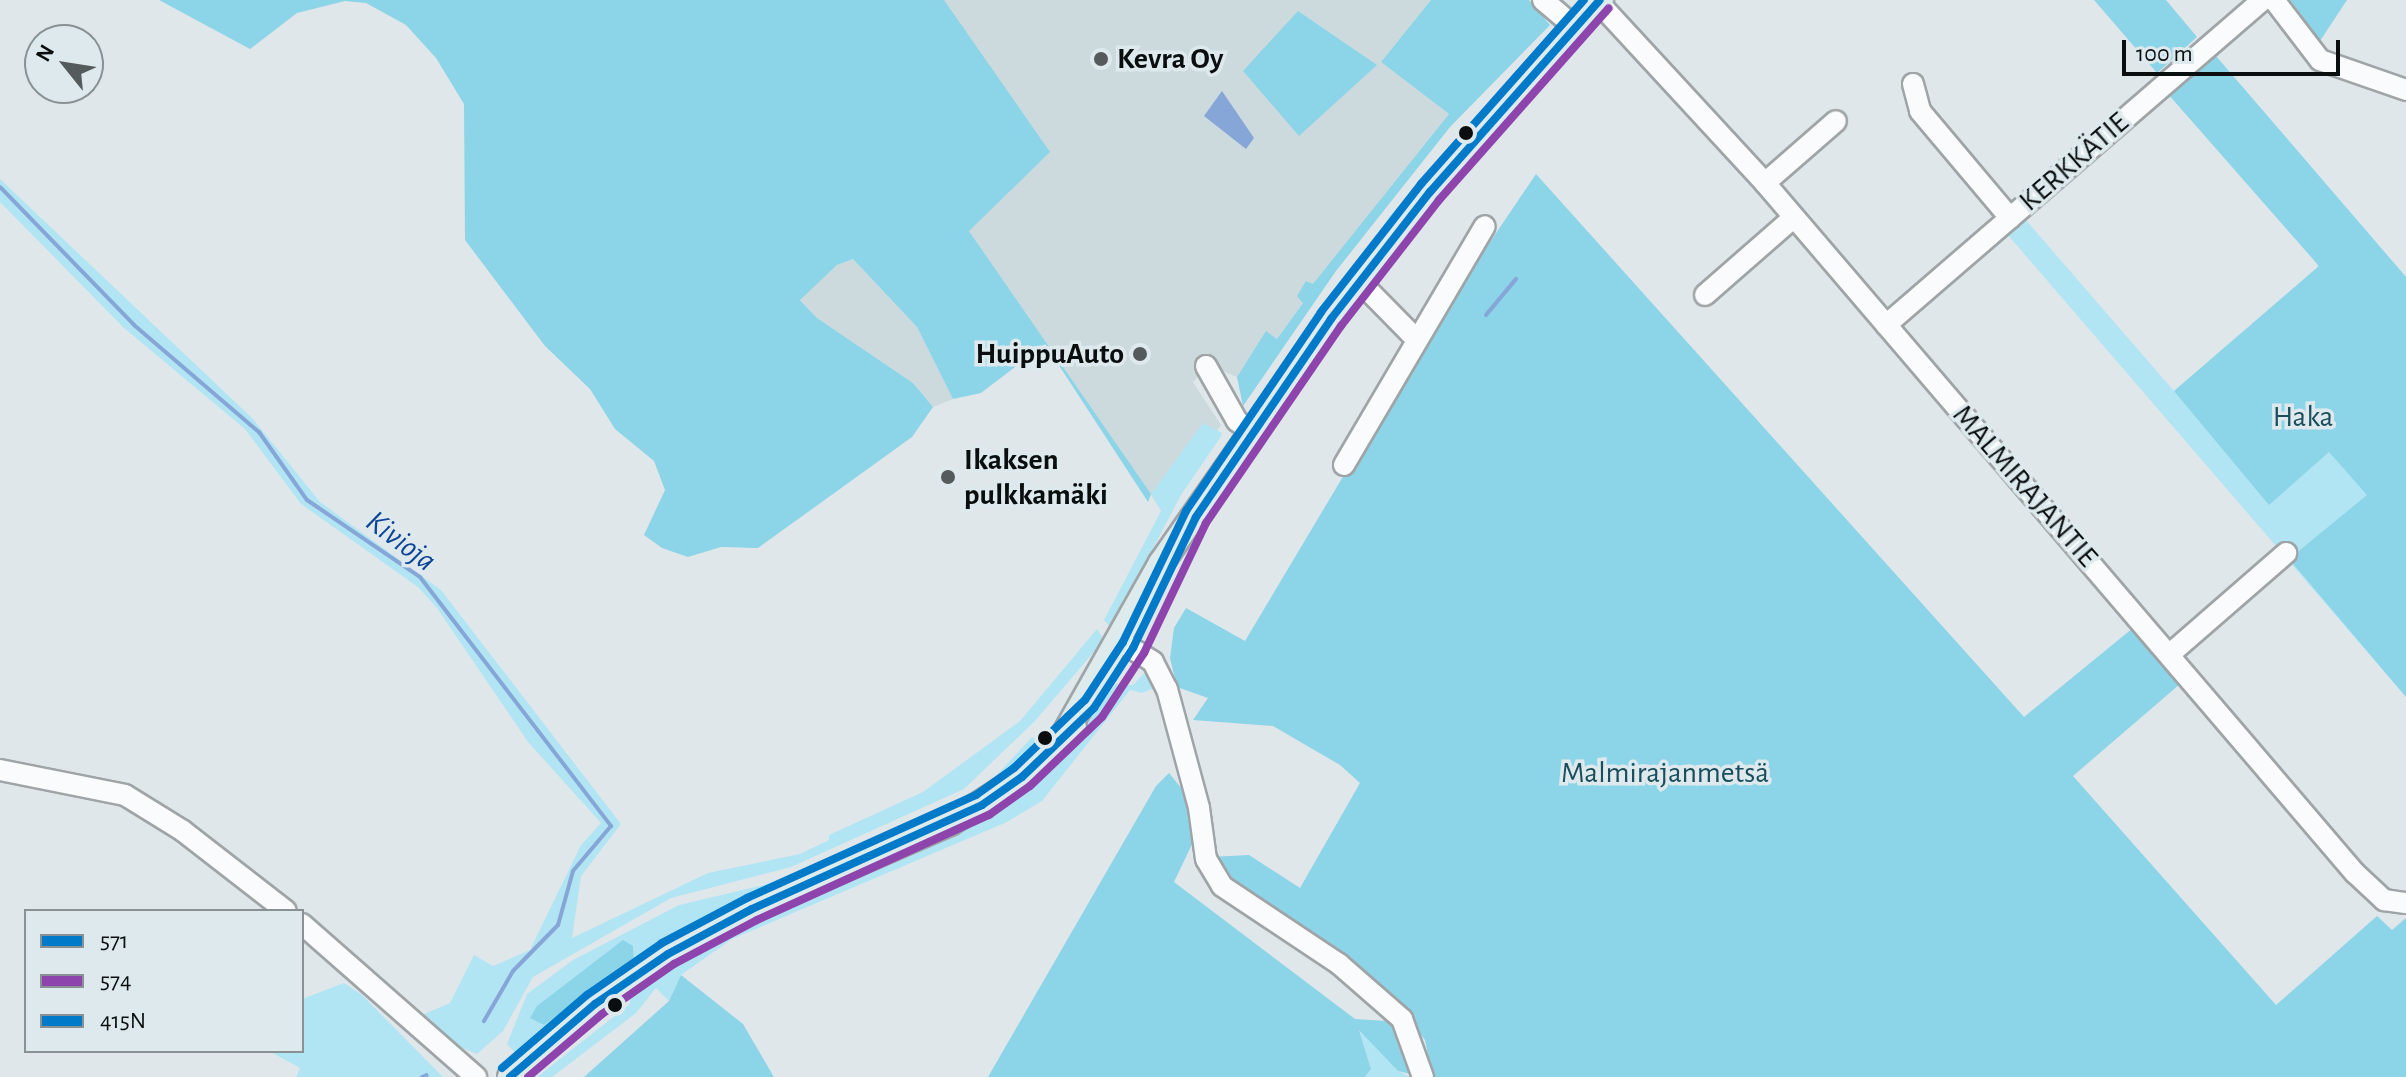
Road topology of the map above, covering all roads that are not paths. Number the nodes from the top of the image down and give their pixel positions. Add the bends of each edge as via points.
1 (1543, 0) edge
2 (2263, 0) edge
3 (2274, 0) edge
4 (1600, 1) edge
5 (1576, 28) junction
6 (1913, 84) dead end
7 (2406, 90) edge
8 (1836, 121) dead end
9 (1765, 183) junction
10 (1794, 217) junction
11 (2010, 218) junction
12 (1485, 226) dead end
13 (1359, 281) junction
14 (1705, 295) dead end
15 (1886, 325) junction
16 (1416, 339) junction
17 (1206, 366) dead end
18 (1252, 432) junction
19 (1344, 465) dead end
20 (2286, 553) dead end
21 (1126, 645) junction
22 (2170, 654) junction
23 (0, 770) edge
24 (2406, 903) edge
25 (283, 909) edge
26 (304, 926) edge
27 (476, 1077) edge
28 (510, 1077) edge
29 (1423, 1077) edge

1 - 5 street
2 - 11 street, KERKKÄTIE
3 - 7 street via 2320,60
4 - 5 main road
4 - 9 street, MALMIRAJANTIE
5 - 13 main road via 1430,192
6 - 11 street via 1920,111
8 - 9 street
9 - 10 street, MALMIRAJANTIE
10 - 14 street
10 - 15 street, MALMIRAJANTIE
11 - 15 street, KERKKÄTIE
12 - 16 street
13 - 16 street
13 - 18 main road
15 - 22 street, MALMIRAJANTIE
16 - 19 street
17 - 18 street via 1237,421
18 - 21 main road via 1161,563
20 - 22 street
21 - 28 main road via 1063,737 1022,777 950,823 752,909 668,954 595,1004
21 - 29 street via 1153,662 1167,689 1199,808 1206,859 1222,886 1339,964 1402,1019
22 - 24 street, MALMIRAJANTIE via 2355,873 2384,900
23 - 25 street via 125,795 183,831
26 - 27 street

